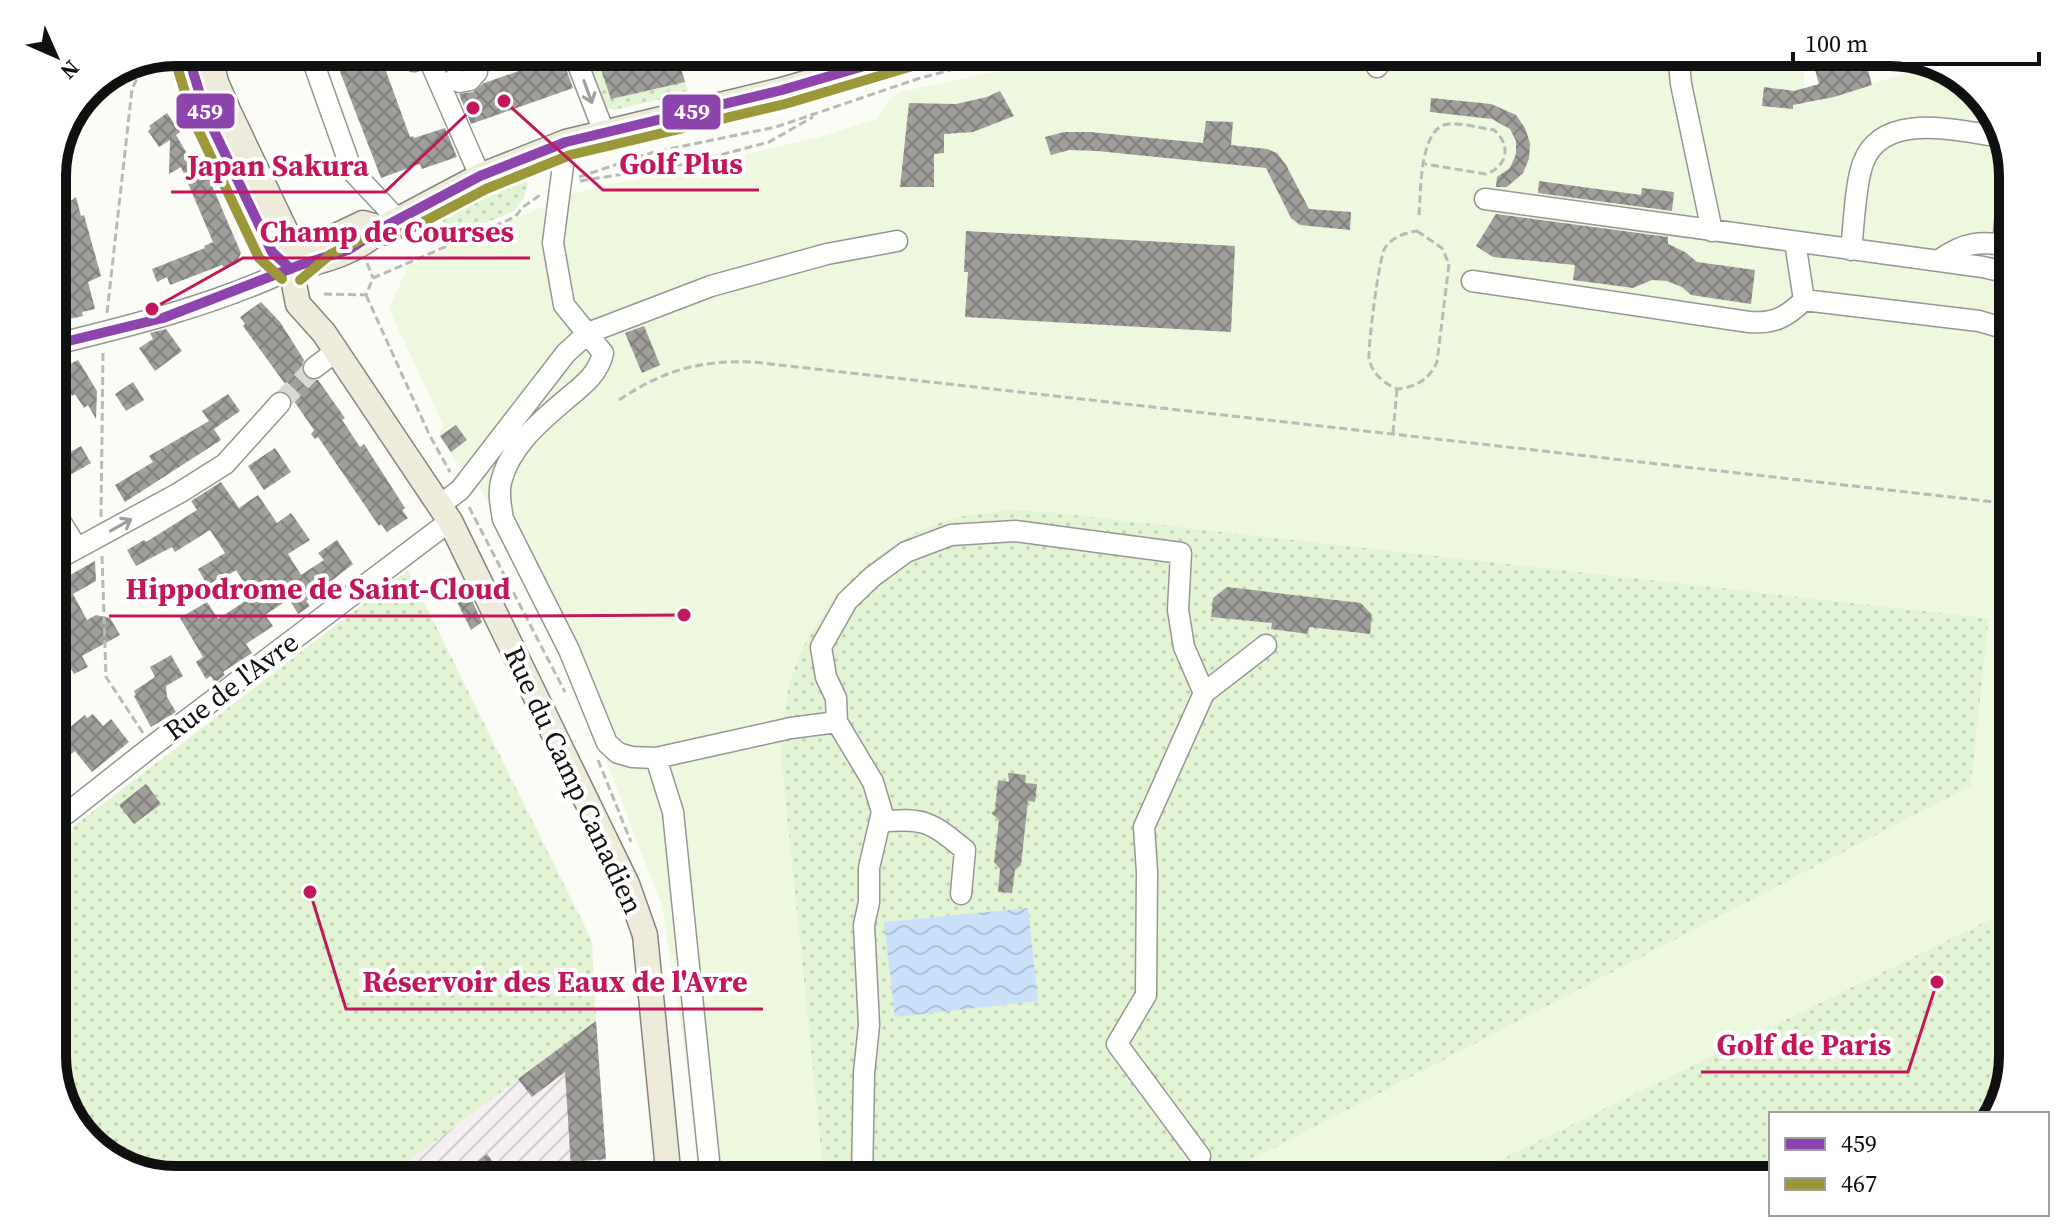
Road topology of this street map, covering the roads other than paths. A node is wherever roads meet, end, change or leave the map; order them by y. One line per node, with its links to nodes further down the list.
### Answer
1 (191, 66): 22 (main road)
2 (212, 66): 22 (main road, Rue du Camp Canadien)
3 (315, 66): 15 (street)
4 (439, 66): 9 (street)
5 (452, 66): 9 (street)
6 (578, 66): 10 (street, one-way to 10)
7 (864, 66): 10 (main road)
8 (1679, 66): 16 (street)
9 (448, 83): 13 (street)
10 (604, 132): 12 (main road)
11 (1991, 136): 20 (street)
12 (566, 142): 13 (main road); 27 (street)
13 (480, 176): 15 (main road)
14 (1485, 199): 16 (street)
15 (390, 224): 22 (main road)
16 (1712, 231): 18 (street)
17 (897, 241): 27 (street)
18 (1795, 242): 20 (street); 25 (street)
19 (1999, 244): 21 (street)
20 (1851, 250): 21 (street)
21 (1938, 261): 23 (street)
22 (291, 269): 28 (street); 29 (main road, Rue du Camp Canadien)
23 (1999, 272)
24 (1472, 281): 25 (street)
25 (1804, 300): 26 (street)
26 (1999, 327)
27 (588, 333): 32 (street, Rue de l'Avre); 39 (street)
28 (66, 342)
29 (329, 342): 30 (street); 32 (main road, Rue du Camp Canadien)
30 (314, 368)
31 (280, 403): 34 (street, one-way to 31)
32 (455, 506): 40 (street, Rue de l'Avre); 44 (main road, Rue du Camp Canadien)
33 (66, 530): 34 (street)
34 (77, 548): 35 (street)
35 (66, 554)
36 (1266, 645): 37 (street)
37 (1204, 693): 38 (street); 43 (street)
38 (837, 722): 39 (street); 41 (street)
39 (656, 758): 45 (street)
40 (66, 814)
41 (880, 822): 42 (street); 46 (street)
42 (961, 894)
43 (1200, 1156)
44 (668, 1166)
45 (710, 1166)
46 (862, 1166)

